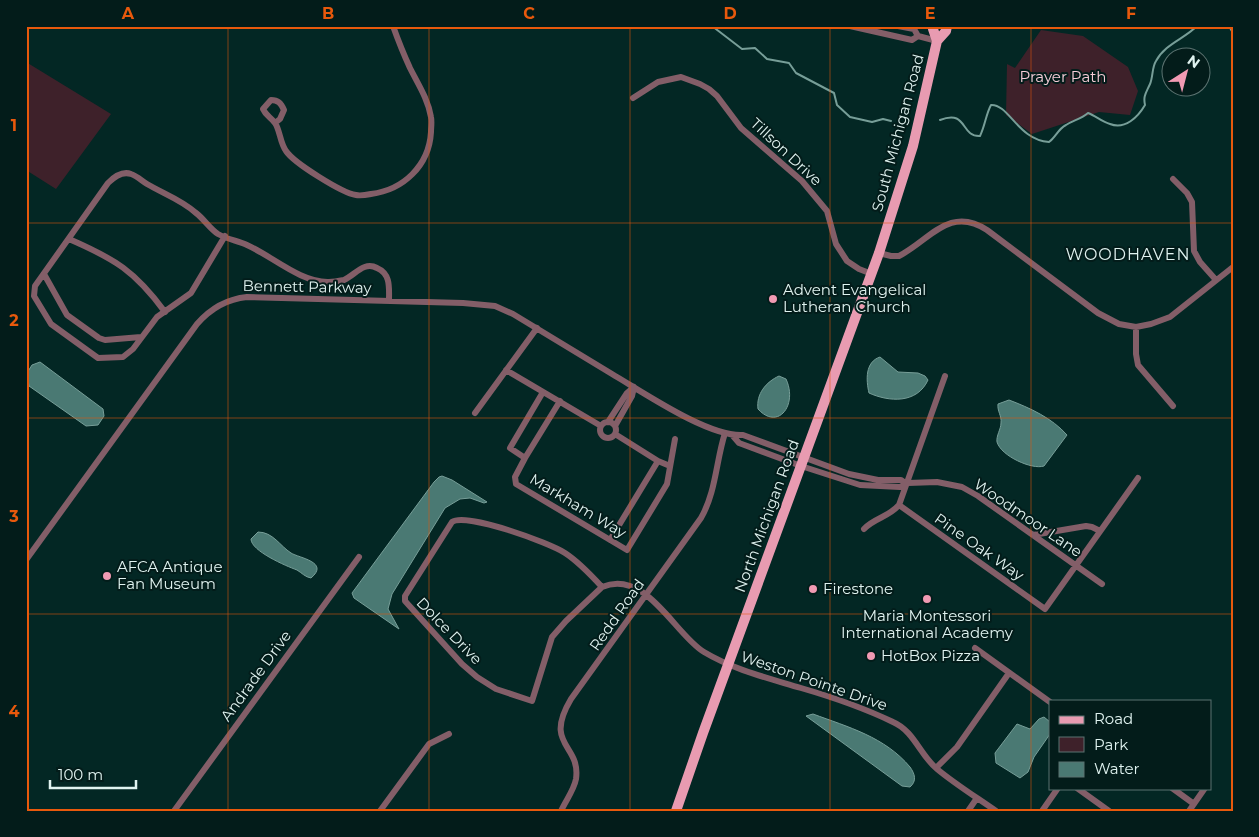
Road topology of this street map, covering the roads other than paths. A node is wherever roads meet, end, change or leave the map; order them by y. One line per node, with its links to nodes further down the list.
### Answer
1 (393, 26): 9 (street)
2 (898, 26): 6 (street)
3 (933, 26): 7 (main road, South Michigan Road)
4 (947, 26): 7 (main road, South Michigan Road)
5 (854, 27): 6 (street)
6 (918, 36): 7 (street)
7 (937, 41): 11 (main road, South Michigan Road)
8 (633, 98): 17 (street, Tillson Drive)
9 (275, 123)
10 (1173, 179): 18 (street)
11 (886, 232): 14 (main road, North Michigan Road)
12 (225, 236): 13 (street); 19 (street); 20 (street)
13 (70, 238): 16 (street); 20 (street)
14 (880, 252): 17 (main road, North Michigan Road); 21 (street)
15 (1233, 267): 18 (street)
16 (44, 274): 23 (street); 23 (street)
17 (872, 274): 38 (main road, North Michigan Road)
18 (1216, 280): 21 (street)
19 (389, 301): 22 (street, Bennett Parkway); 48 (street, Bennett Parkway)
20 (165, 312): 23 (street)
21 (1136, 327): 29 (street)
22 (537, 328): 24 (street); 26 (street, Bennett Parkway)
23 (141, 338)
24 (506, 370): 27 (street); 30 (street)
25 (945, 376): 41 (street)
26 (634, 387): 31 (street); 32 (street); 33 (street, Bennett Parkway)
27 (543, 392): 28 (street); 36 (street)
28 (560, 401): 31 (street); 36 (street)
29 (1173, 406)
30 (475, 413)
31 (605, 424): 32 (street); 34 (street)
32 (615, 426): 34 (street)
33 (725, 433): 38 (street, Bennett Parkway); 52 (street, Redd Road)
34 (615, 434): 37 (street)
35 (675, 439): 39 (street)
36 (525, 458): 46 (street, Markham Way)
37 (658, 460): 39 (street); 46 (street)
38 (803, 462): 41 (street, Woodmoor Lane); 54 (main road, North Michigan Road)
39 (670, 466): 46 (street, Markham Way)
40 (1138, 478): 44 (street)
41 (907, 483): 42 (street); 45 (street, Woodmoor Lane)
42 (899, 505): 43 (street); 49 (street, Pine Oak Way)
43 (864, 529)
44 (1100, 531): 45 (street); 49 (street)
45 (1033, 535): 49 (street, Woodmoor Lane)
46 (610, 540)
47 (359, 557): 65 (street, Andrade Drive)
48 (26, 560)
49 (1076, 566): 50 (street, Woodmoor Lane)
50 (1102, 584)
51 (602, 587): 51 (street, Dolce Drive); 52 (street, Weston Pointe Drive)
52 (646, 596): 54 (street, Weston Pointe Drive); 67 (street, Redd Road)
53 (975, 648): 55 (street)
54 (728, 664): 58 (street, Weston Pointe Drive); 68 (main road, North Michigan Road)
55 (1009, 673): 56 (street); 58 (street)
56 (1049, 701)
57 (449, 734): 66 (street)
58 (936, 768): 63 (street, Weston Pointe Drive)
59 (1057, 790): 71 (street)
60 (1081, 790): 72 (street)
61 (1175, 790): 64 (street)
62 (1204, 790): 64 (street)
63 (977, 798): 69 (street); 70 (street, Weston Pointe Drive)
64 (1194, 804): 73 (street)
65 (174, 811)
66 (380, 811)
67 (561, 811)
68 (676, 811)
69 (968, 811)
70 (996, 811)
71 (1042, 811)
72 (1109, 811)
73 (1189, 811)

